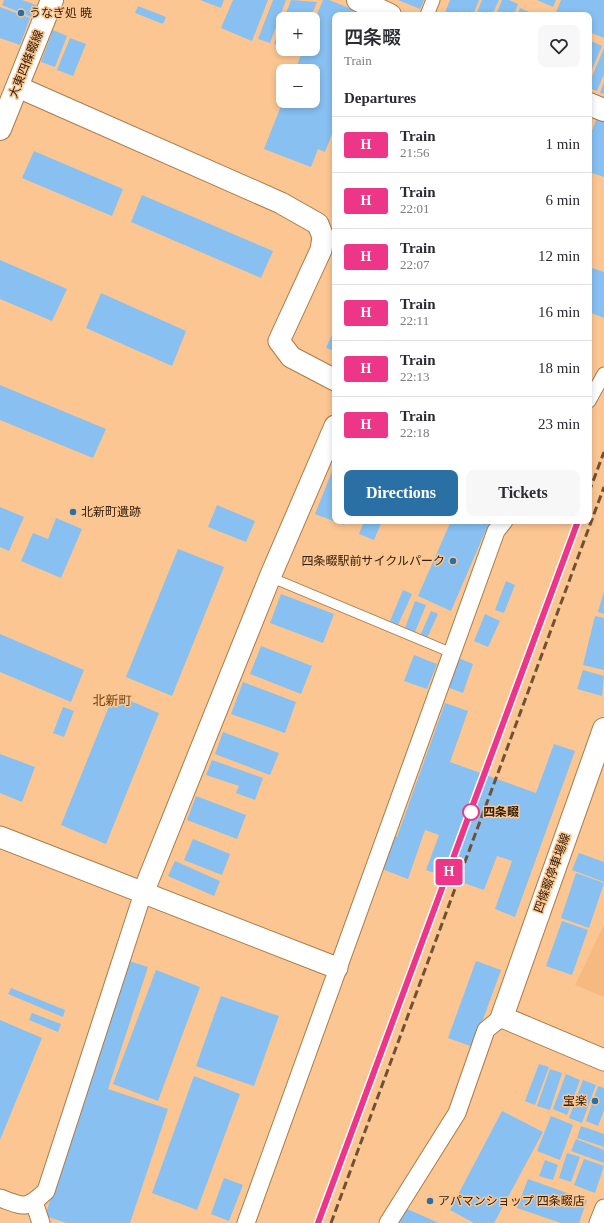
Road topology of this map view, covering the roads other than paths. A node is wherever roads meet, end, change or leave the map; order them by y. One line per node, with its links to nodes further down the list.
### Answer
1 (52, 0): 6 (main road, 大東四條畷線)
2 (358, 0): 4 (main road)
3 (434, 0): 5 (street)
4 (384, 12)
5 (428, 12)
6 (9, 98): 9 (main road, 大東四條畷線); 11 (street)
7 (592, 105): 8 (main road)
8 (604, 110)
9 (0, 129)
10 (604, 374): 12 (street)
11 (332, 378)
12 (592, 396)
13 (332, 433): 15 (street)
14 (502, 524): 16 (street)
15 (270, 577): 16 (lane); 19 (street)
16 (452, 653): 20 (street)
17 (604, 730): 21 (main road, 四條畷停車場線)
18 (0, 837): 19 (street)
19 (143, 893): 20 (street); 24 (street)
20 (337, 968): 27 (street)
21 (502, 1017): 22 (street); 28 (street)
22 (604, 1060)
23 (0, 1198): 24 (street)
24 (34, 1202): 26 (street)
25 (604, 1208): 29 (street)
26 (41, 1223)
27 (246, 1223)
28 (388, 1223)
29 (598, 1223)

